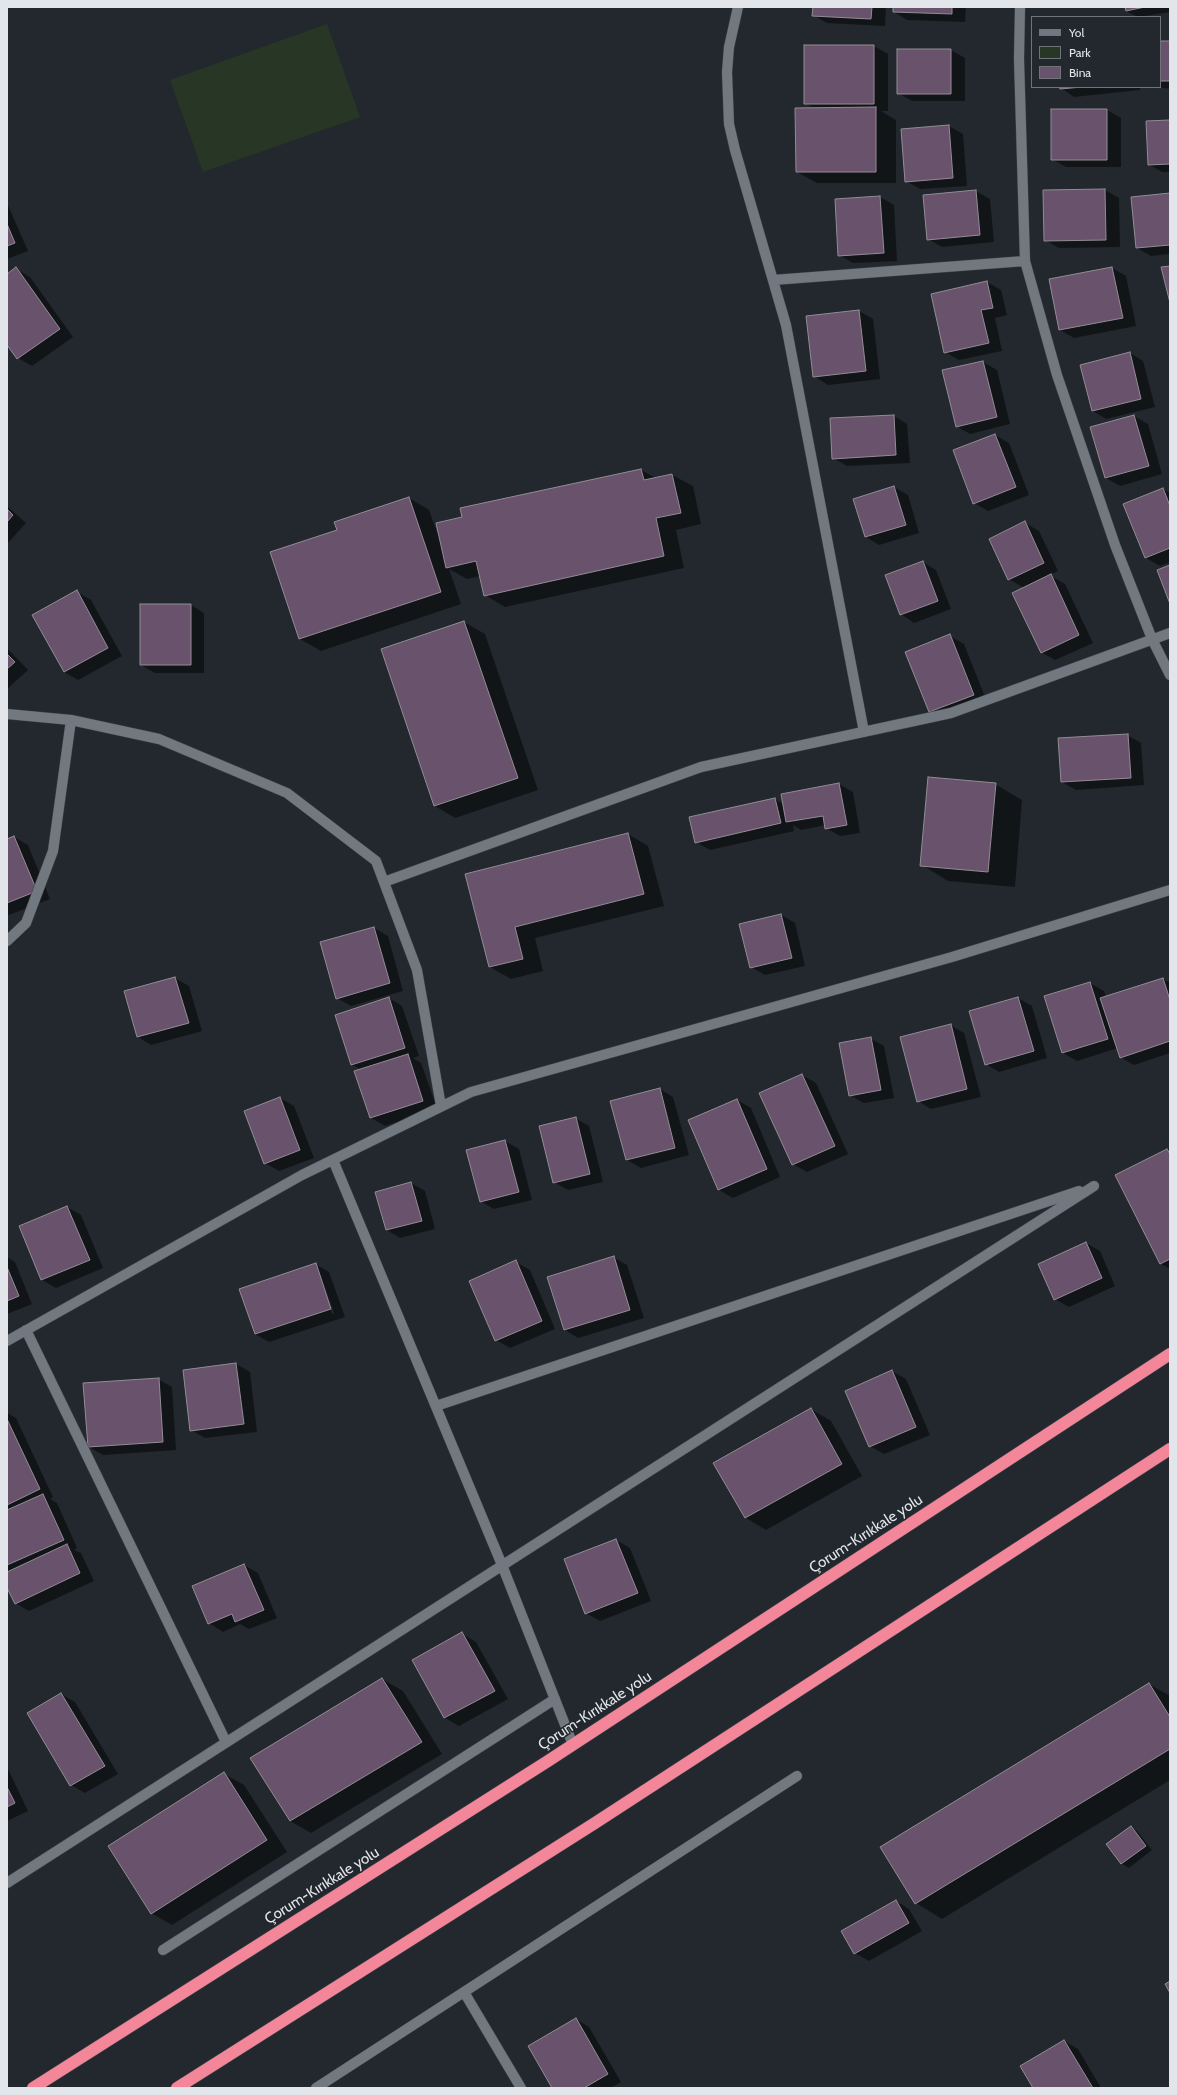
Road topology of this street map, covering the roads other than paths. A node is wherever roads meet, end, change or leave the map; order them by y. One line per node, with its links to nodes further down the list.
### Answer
1 (738, 7): 4 (street)
2 (1020, 7): 3 (street)
3 (1025, 261): 4 (street); 6 (street)
4 (773, 280): 10 (street)
5 (1170, 633): 6 (street)
6 (1152, 639): 7 (street); 10 (street)
7 (1170, 675)
8 (7, 714): 9 (street)
9 (71, 720): 11 (street); 13 (street)
10 (864, 732): 11 (street)
11 (384, 882): 14 (street)
12 (1170, 890): 14 (street)
13 (7, 941)
14 (441, 1106): 15 (street)
15 (333, 1160): 16 (street); 19 (street)
16 (26, 1330): 17 (street); 23 (street)
17 (7, 1341)
18 (1170, 1354): 24 (highway, Çorum-Kırıkkale yolu)
19 (436, 1406): 21 (street); 21 (street)
20 (1170, 1449): 30 (highway)
21 (502, 1565): 22 (street); 23 (street)
22 (555, 1699): 24 (street); 27 (street)
23 (226, 1742): 26 (street)
24 (573, 1745): 29 (highway, Çorum-Kırıkkale yolu)
25 (797, 1776): 28 (street)
26 (7, 1883)
27 (163, 1950)
28 (464, 1992): 31 (street); 32 (street)
29 (33, 2088)
30 (177, 2088)
31 (316, 2088)
32 (521, 2088)

